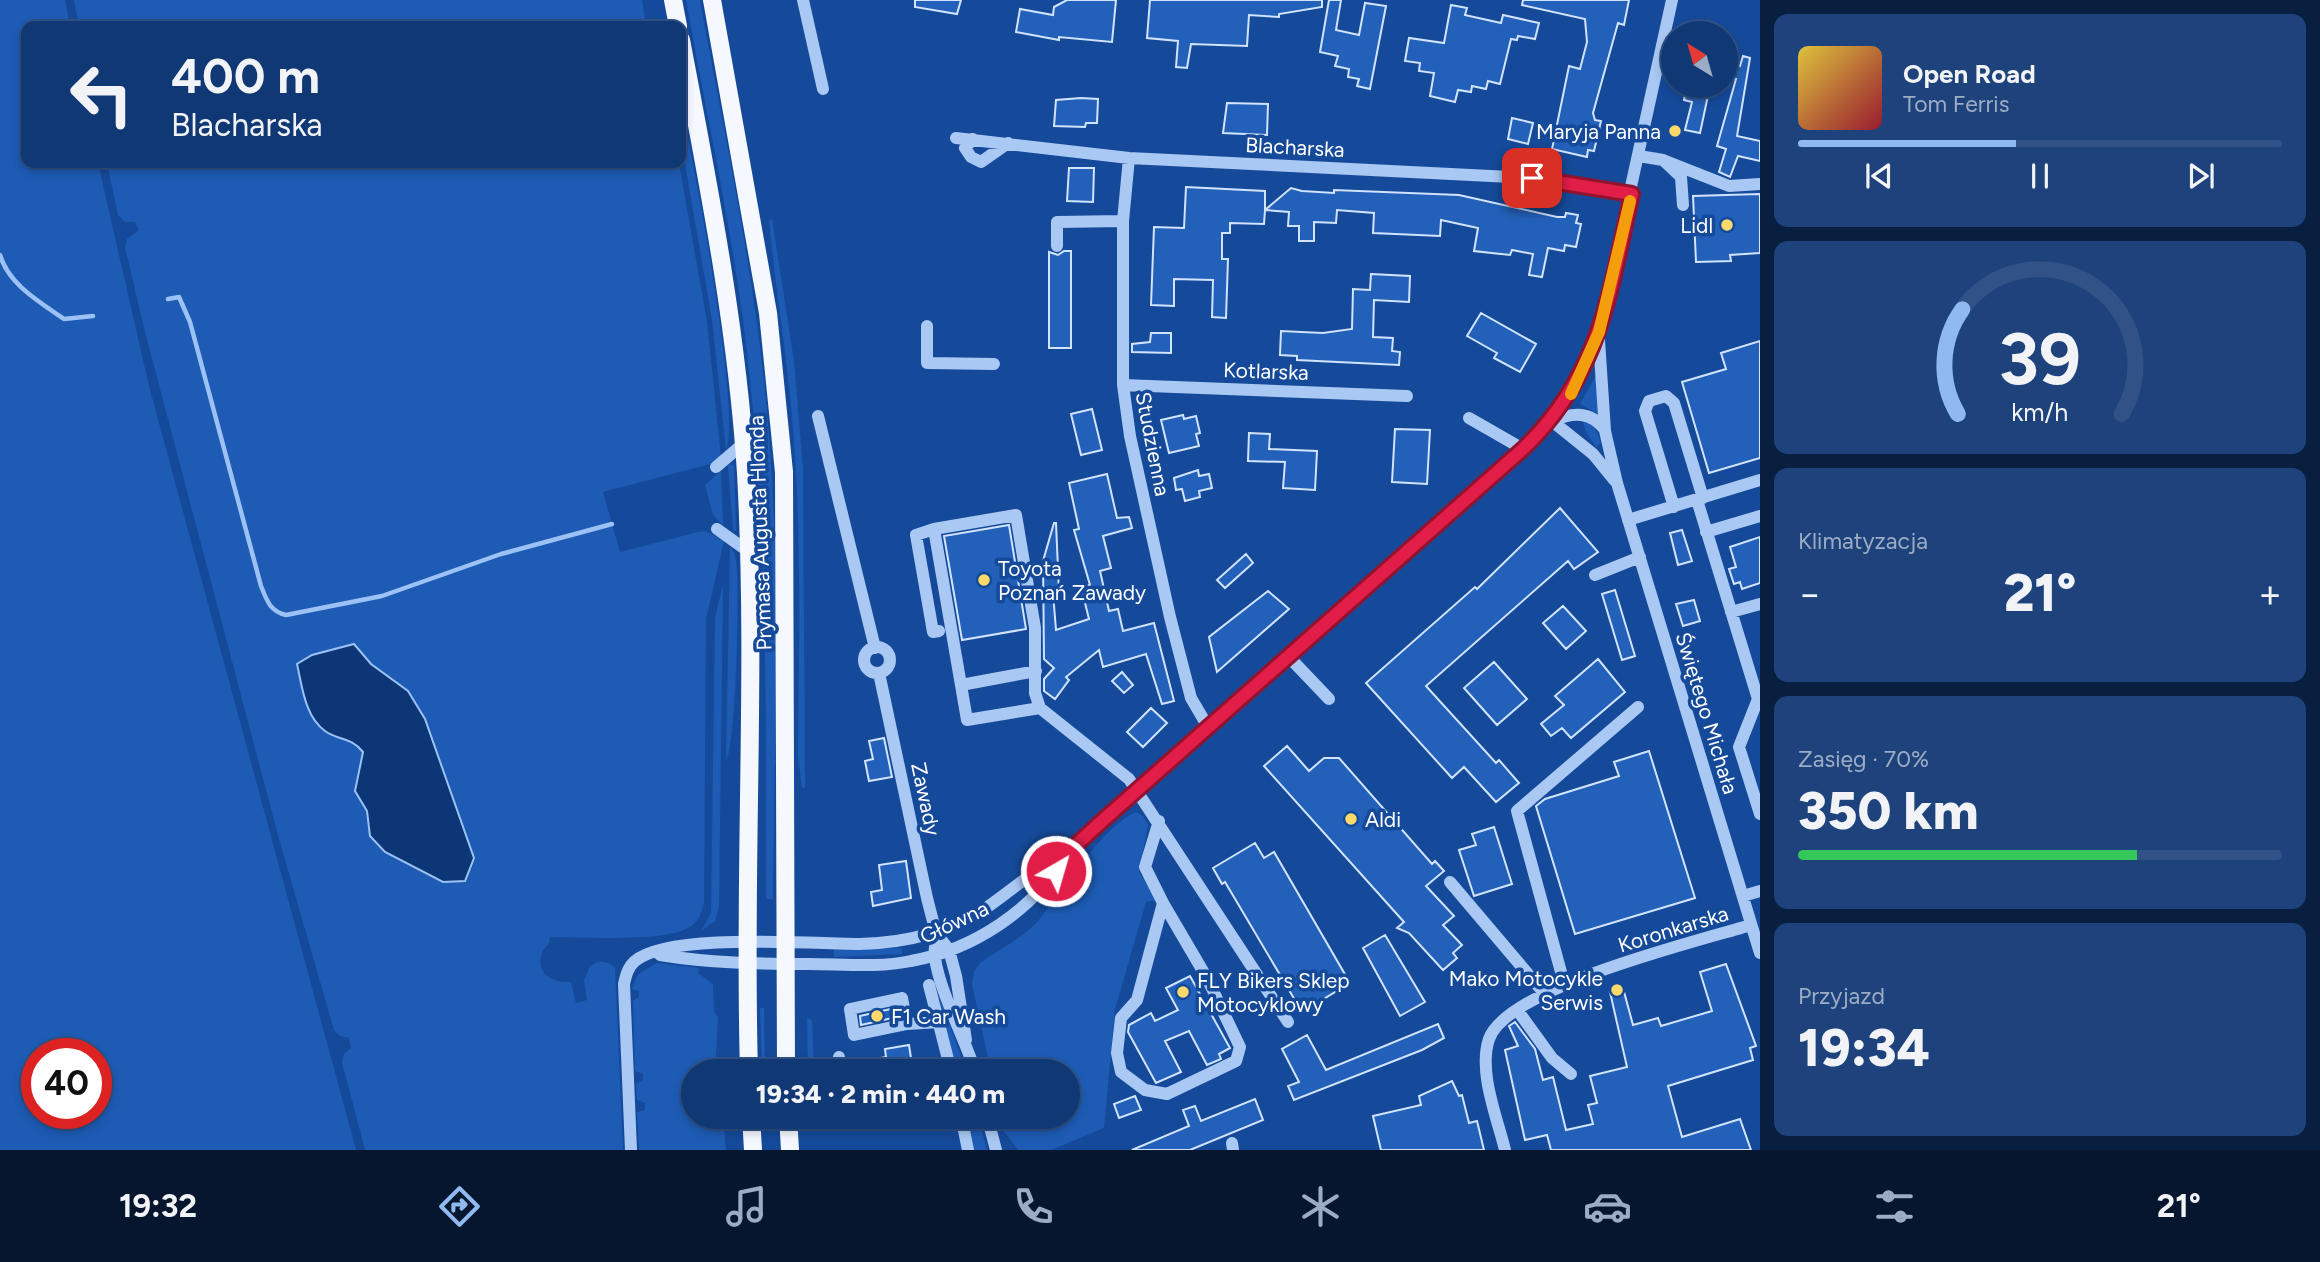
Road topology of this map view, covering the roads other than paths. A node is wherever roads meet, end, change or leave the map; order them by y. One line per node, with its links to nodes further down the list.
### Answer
1 (673, 0): 5 (main road)
2 (712, 0): 65 (main road, Prymasa Augusta Hlonda)
3 (803, 0): 7 (street)
4 (1672, 0): 11 (street, Główna)
5 (677, 21)
6 (686, 67): 28 (main road, Prymasa Augusta Hlonda)
7 (823, 89)
8 (956, 138): 9 (street, Blacharska)
9 (973, 139): 10 (street, Blacharska); 10 (street)
10 (1008, 143): 12 (street, Blacharska)
11 (1639, 156): 13 (street); 15 (street, Główna)
12 (1129, 158): 15 (street, Blacharska); 17 (street, Studzienna)
13 (1663, 160): 14 (street); 16 (street)
14 (1760, 184)
15 (1632, 194): 20 (street, Główna)
16 (1683, 205)
17 (1123, 221): 18 (street); 22 (street, Studzienna)
18 (1057, 246)
19 (927, 326): 21 (street)
20 (1599, 332): 26 (street, Główna); 27 (street, Świętego Michała)
21 (994, 364)
22 (1123, 385): 23 (street, Kotlarska); 52 (street, Studzienna)
23 (1408, 396)
24 (818, 416): 63 (street, Zawady)
25 (1469, 418): 29 (street)
26 (1552, 421): 27 (street); 29 (street, Główna); 32 (street, Świętego Michała)
27 (1605, 431): 32 (street, Świętego Michała)
28 (744, 443): 30 (street); 40 (main road, Prymasa Augusta Hlonda)
29 (1523, 449): 46 (street, Główna)
30 (716, 467)
31 (1760, 480): 33 (street)
32 (1617, 483): 36 (street, Świętego Michała)
33 (1700, 499): 34 (street); 34 (street); 39 (street)
34 (1674, 507): 36 (street)
35 (1760, 516): 39 (street)
36 (1628, 520): 41 (street, Świętego Michała)
37 (717, 529): 40 (street)
38 (934, 529): 45 (street); 47 (street); 48 (street)
39 (1706, 532): 44 (street)
40 (749, 552): 64 (main road, Prymasa Augusta Hlonda)
41 (1640, 558): 42 (street); 60 (street, Świętego Michała)
42 (1595, 575)
43 (1760, 604): 44 (street)
44 (1731, 612): 53 (street)
45 (939, 631)
46 (1288, 656): 49 (street); 52 (street, Główna)
47 (1036, 671): 48 (street); 51 (street)
48 (961, 685): 51 (street)
49 (1329, 699)
50 (1638, 707): 72 (street)
51 (1040, 708): 54 (street)
52 (1208, 727): 54 (street, Główna)
53 (1755, 778): 55 (street)
54 (1138, 790): 56 (street); 57 (street, Główna)
55 (1760, 814)
56 (1159, 821): 61 (street); 77 (street)
57 (1065, 855): 63 (street, Główna); 66 (street, Główna)
58 (1450, 882): 74 (street)
59 (1760, 891): 60 (street)
60 (1743, 896): 62 (street, Świętego Michała)
61 (1163, 902): 61 (street)
62 (1751, 925): 68 (street, Świętego Michała); 72 (street, Koronkarska)
63 (936, 933): 65 (street, Główna); 66 (street, Zawady); 69 (street, Zawady)
64 (747, 942): 65 (street, Główna); 67 (street, Główna); 70 (main road, Prymasa Augusta Hlonda)
65 (785, 943): 71 (main road, Prymasa Augusta Hlonda)
66 (949, 950): 69 (street, Główna); 79 (street, Zawady)
67 (649, 953): 70 (street, Główna); 89 (street)
68 (1760, 953)
69 (933, 956): 71 (street, Główna); 73 (street, Zawady)
70 (747, 963): 71 (street, Główna); 80 (main road, Prymasa Augusta Hlonda)
71 (786, 964): 81 (main road, Prymasa Augusta Hlonda)
72 (1564, 983): 74 (street, Koronkarska)
73 (936, 990): 76 (street); 79 (street, Zawady)
74 (1545, 994): 75 (street, Koronkarska)
75 (1518, 1011): 84 (street); 94 (street, Koronkarska)
76 (940, 1022): 78 (street); 82 (street)
77 (1288, 1022)
78 (907, 1024): 78 (street)
79 (966, 1040): 83 (street, Zawady)
80 (750, 1059)
81 (786, 1059)
82 (948, 1059)
83 (972, 1059)
84 (1571, 1074)
85 (752, 1129): 90 (main road)
86 (789, 1129): 91 (main road)
87 (964, 1129): 92 (street)
88 (990, 1129): 93 (street)
89 (631, 1150)
90 (753, 1150)
91 (790, 1150)
92 (968, 1150)
93 (996, 1150)
94 (1505, 1150)

